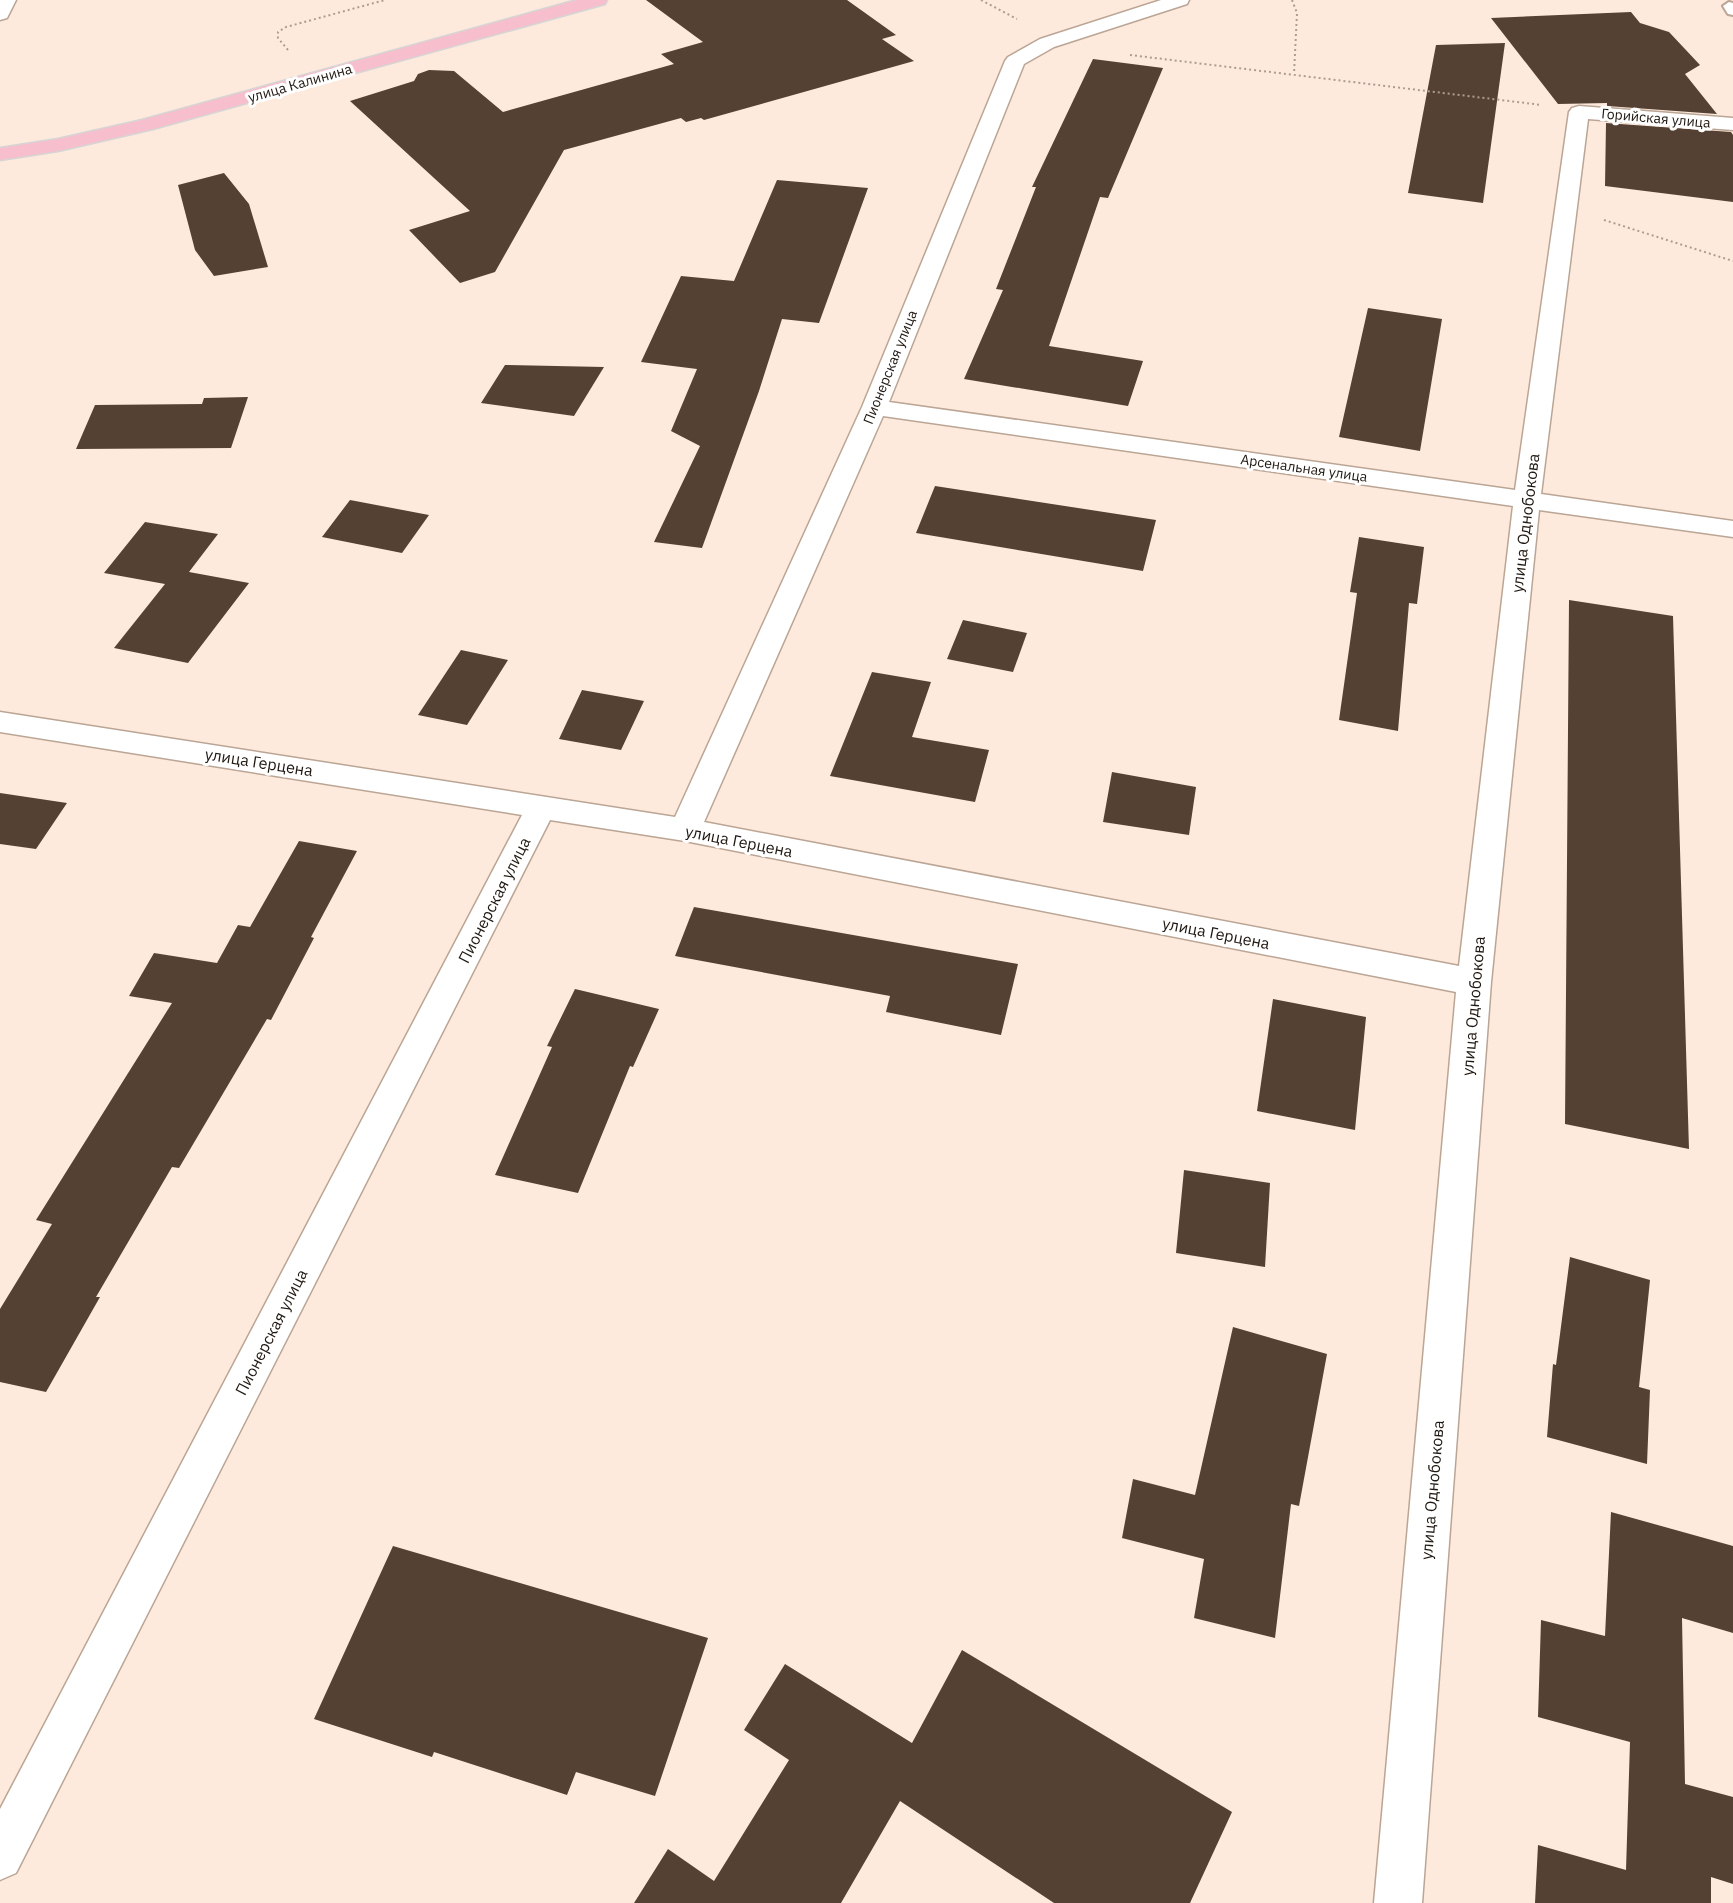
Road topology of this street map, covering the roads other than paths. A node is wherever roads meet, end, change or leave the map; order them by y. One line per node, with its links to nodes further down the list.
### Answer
1 (7, 0): 4 (street)
2 (598, 0): 7 (main road, улица Калинина)
3 (1180, 0): 8 (street, Пионерская улица)
4 (0, 14)
5 (1579, 112): 6 (street, Горийская улица); 9 (street, улица Однобокова)
6 (1733, 124)
7 (0, 154)
8 (874, 407): 9 (street, Арсенальная улица); 13 (street, Пионерская улица)
9 (1527, 500): 10 (street, Арсенальная улица); 14 (street, улица Однобокова)
10 (1733, 529)
11 (0, 722): 12 (street, улица Герцена)
12 (542, 807): 13 (street, улица Герцена); 15 (street, Пионерская улица)
13 (685, 830): 14 (street, улица Герцена)
14 (1474, 982): 16 (street, улица Однобокова)
15 (0, 1857)
16 (1398, 1903)

